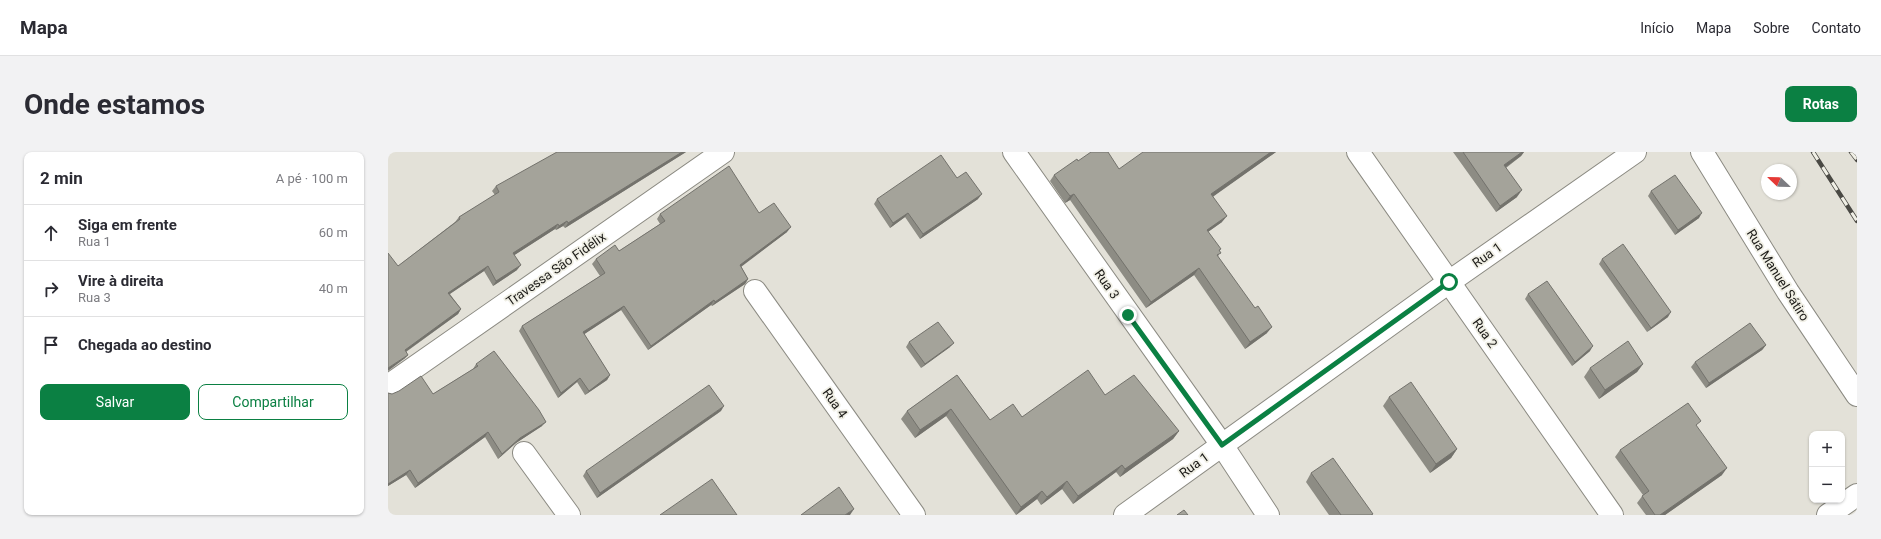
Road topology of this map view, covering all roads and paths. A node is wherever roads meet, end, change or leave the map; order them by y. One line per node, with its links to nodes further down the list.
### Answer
1 (723, 152): 8 (street, Travessa São Fidélix)
2 (1014, 152): 10 (street, Rua 3)
3 (1358, 152): 6 (street, Rua 2)
4 (1635, 152): 6 (street, Rua 1)
5 (1702, 152): 9 (street, Rua Manuel Sátiro)
6 (1449, 282): 10 (street, Rua 1); 17 (street, Rua 2)
7 (755, 291): 14 (street, Rua 4)
8 (388, 386)
9 (1857, 395)
10 (1222, 445): 15 (street, Rua 1); 16 (street, Rua 3)
11 (524, 453): 13 (street)
12 (1857, 495): 18 (street)
13 (569, 515)
14 (914, 515)
15 (1125, 515)
16 (1268, 515)
17 (1612, 515)
18 (1828, 515)

